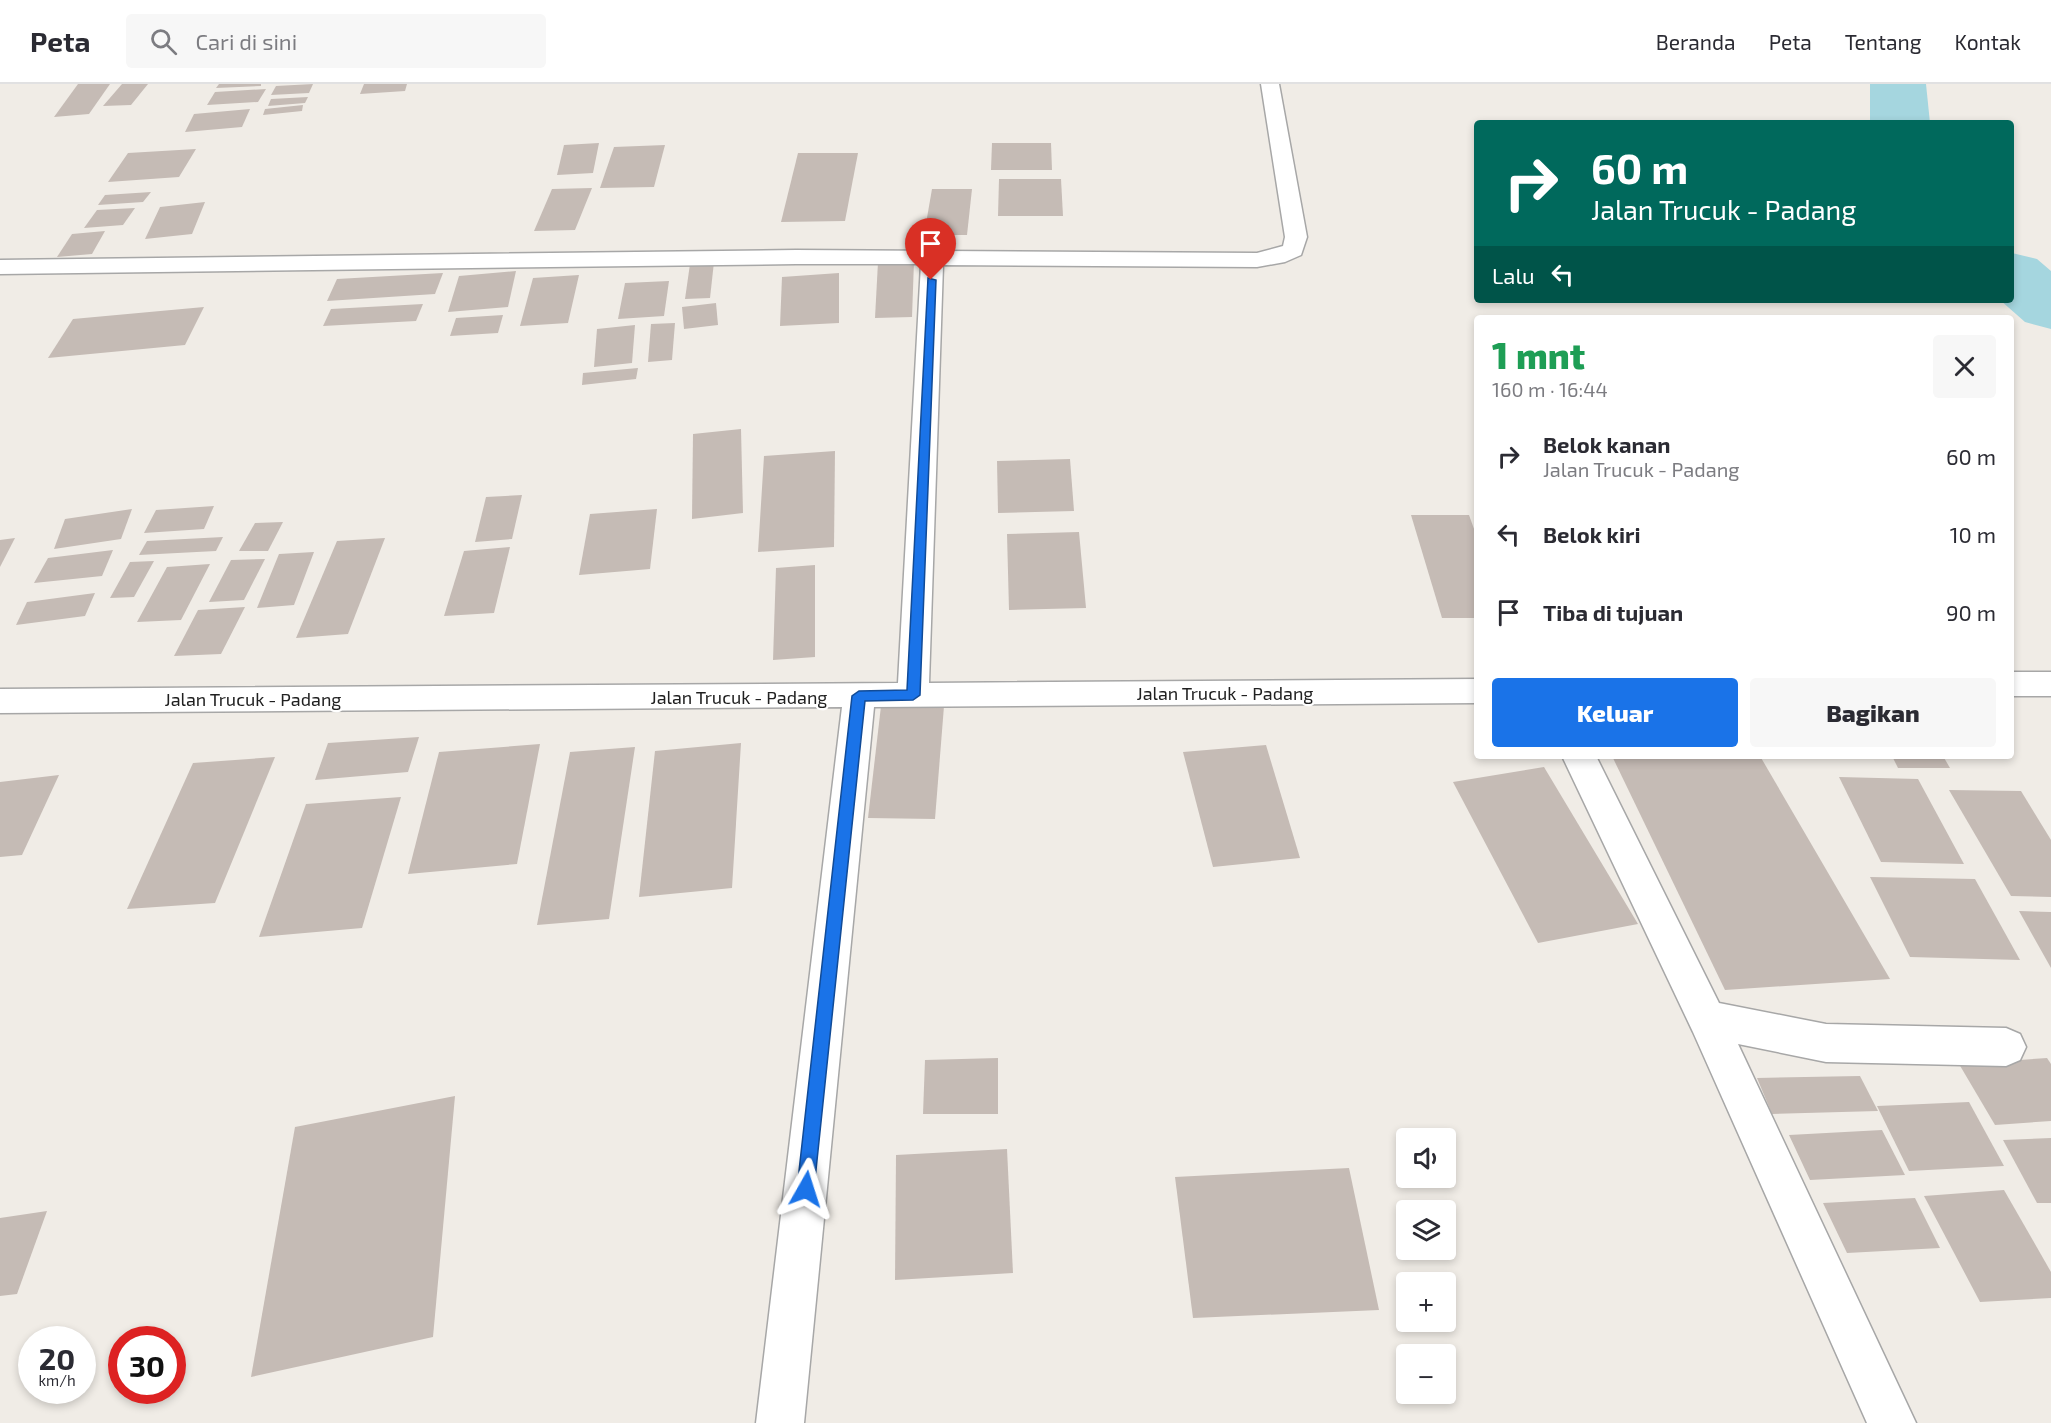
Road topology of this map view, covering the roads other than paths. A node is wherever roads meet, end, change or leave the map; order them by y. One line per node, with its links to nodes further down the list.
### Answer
1 (1270, 84): 2 (street)
2 (932, 257): 3 (street); 7 (street)
3 (0, 267)
4 (2014, 684): 5 (street)
5 (2051, 684)
6 (1474, 692): 7 (street, Jalan Trucuk - Padang)
7 (913, 695): 8 (street, Jalan Trucuk - Padang)
8 (859, 696): 9 (street, Jalan Trucuk - Padang); 13 (street)
9 (0, 701)
10 (1580, 759): 11 (street)
11 (1707, 1019): 12 (street); 14 (street)
12 (2006, 1047)
13 (780, 1423)
14 (1892, 1423)

